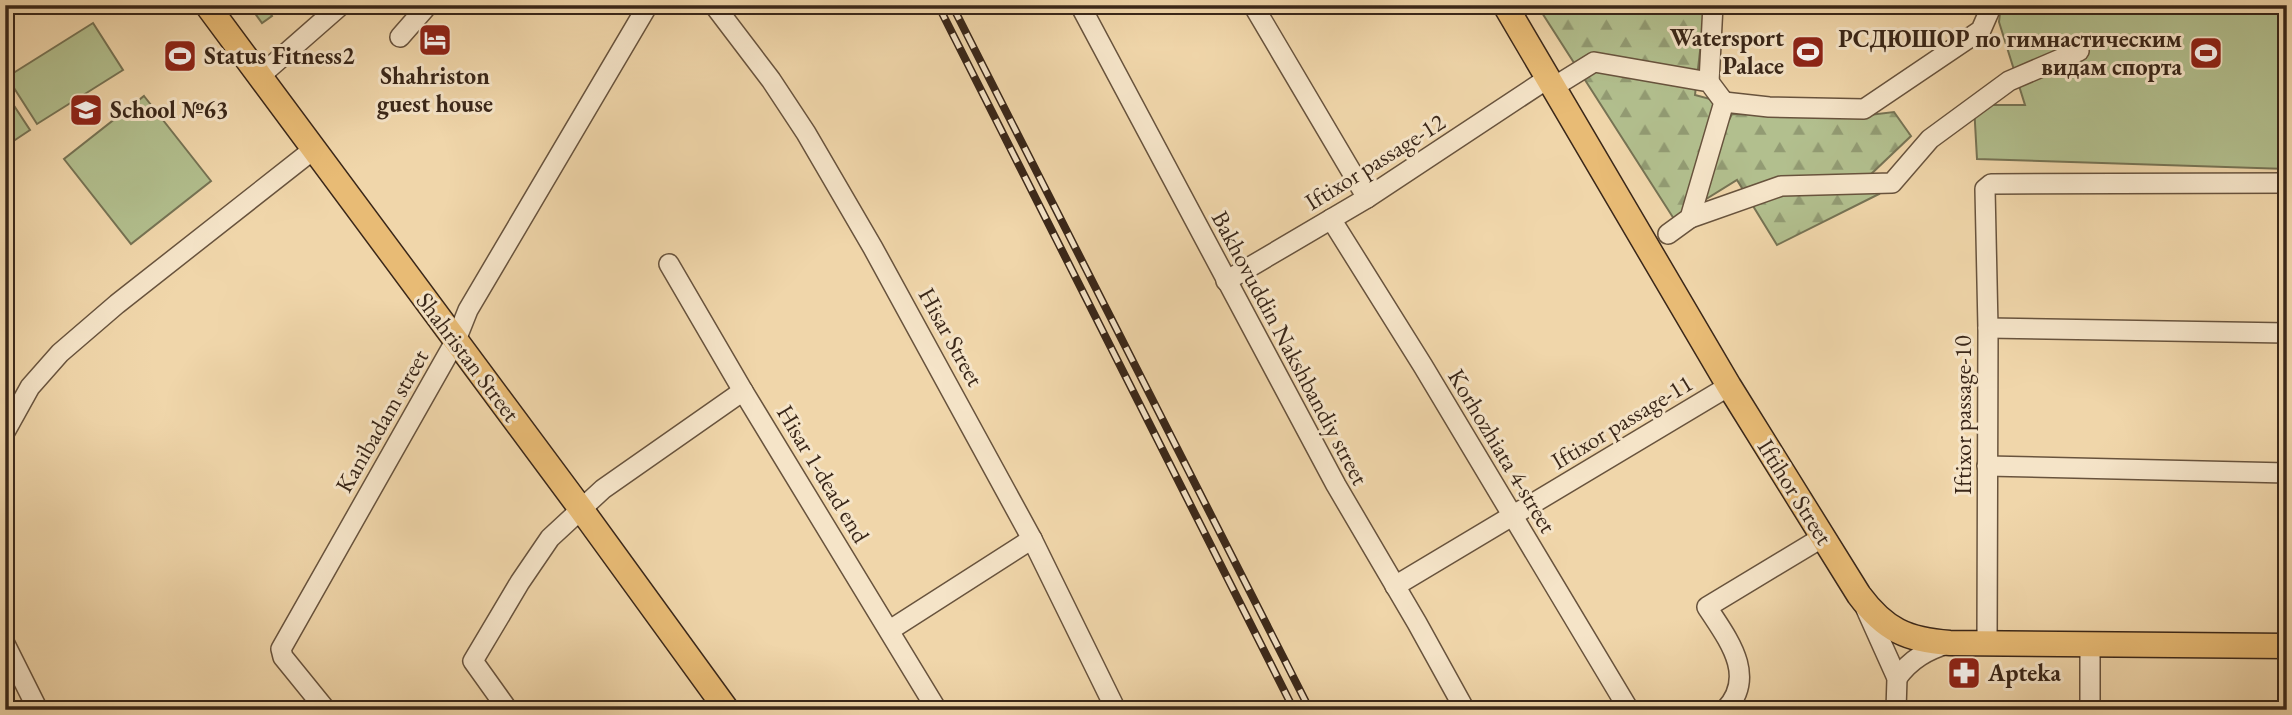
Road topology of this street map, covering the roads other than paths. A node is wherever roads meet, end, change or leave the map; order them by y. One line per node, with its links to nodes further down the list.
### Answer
1 (208, 5): 13 (main road, Shahristan Street)
2 (341, 5): 13 (street)
3 (428, 5): 11 (street)
4 (648, 5): 27 (street, Kanibadam street)
5 (714, 5): 36 (street, Hisar Street)
6 (1080, 5): 24 (street, Bakhovuddin Nakshbandiy street)
7 (1253, 5): 19 (street)
8 (1505, 5): 15 (main road, Iftihor Street)
9 (1713, 5): 14 (street)
10 (1992, 5): 16 (street)
11 (400, 37)
12 (2079, 51): 20 (street)
13 (269, 69): 17 (main road, Shahristan Street)
14 (1709, 82): 15 (street, Iftixor passage-12); 16 (street)
15 (1550, 84): 19 (street, Iftixor passage-12); 28 (main road, Iftihor Street)
16 (1724, 102): 20 (street)
17 (314, 149): 27 (main road, Shahristan Street); 30 (street)
18 (2287, 183): 25 (street, Iftixor passage-10)
19 (1367, 198): 21 (street, Iftixor passage-12)
20 (1690, 218): 22 (street)
21 (1331, 219): 24 (street, Iftixor passage-12); 34 (street, Korhozhiаta 4-street)
22 (1668, 234)
23 (669, 264): 29 (street, Hisar 1-dead end)
24 (1226, 281): 37 (street, Bakhovuddin Nakshbandiy street)
25 (1988, 328): 26 (street); 31 (street, Iftixor passage-10)
26 (2287, 333)
27 (456, 340): 33 (main road, Shahristan Street); 47 (street, Kanibadam street)
28 (1729, 386): 34 (street, Iftixor passage-11); 35 (main road, Iftihor Street)
29 (743, 391): 33 (street); 39 (street, Hisar 1-dead end)
30 (5, 432)
31 (1987, 466): 32 (street); 42 (street, Iftixor passage-10)
32 (2287, 473)
33 (581, 509): 48 (street); 49 (main road, Shahristan Street)
34 (1512, 516): 37 (street, Iftixor passage-11); 53 (street, Korhozhiаta 4-street)
35 (1823, 537): 38 (main road, Iftihor Street); 54 (street)
36 (1032, 539): 39 (street); 51 (street, Hisar Street)
37 (1395, 586): 52 (street, Bakhovuddin Nakshbandiy street)
38 (1859, 595): 40 (main road, Iftihor Street); 45 (street)
39 (890, 630): 50 (street, Hisar 1-dead end)
40 (1950, 643): 42 (main road, Iftihor Street); 45 (street)
41 (5, 644): 46 (street)
42 (1987, 645): 43 (main road, Iftihor Street)
43 (2090, 646): 44 (main road, Iftihor Street); 56 (street)
44 (2287, 646)
45 (1897, 678): 55 (street)
46 (38, 710)
47 (326, 710)
48 (508, 710)
49 (726, 710)
50 (937, 710)
51 (1116, 710)
52 (1465, 710)
53 (1629, 710)
54 (1725, 710)
55 (1896, 710)
56 (2090, 710)

